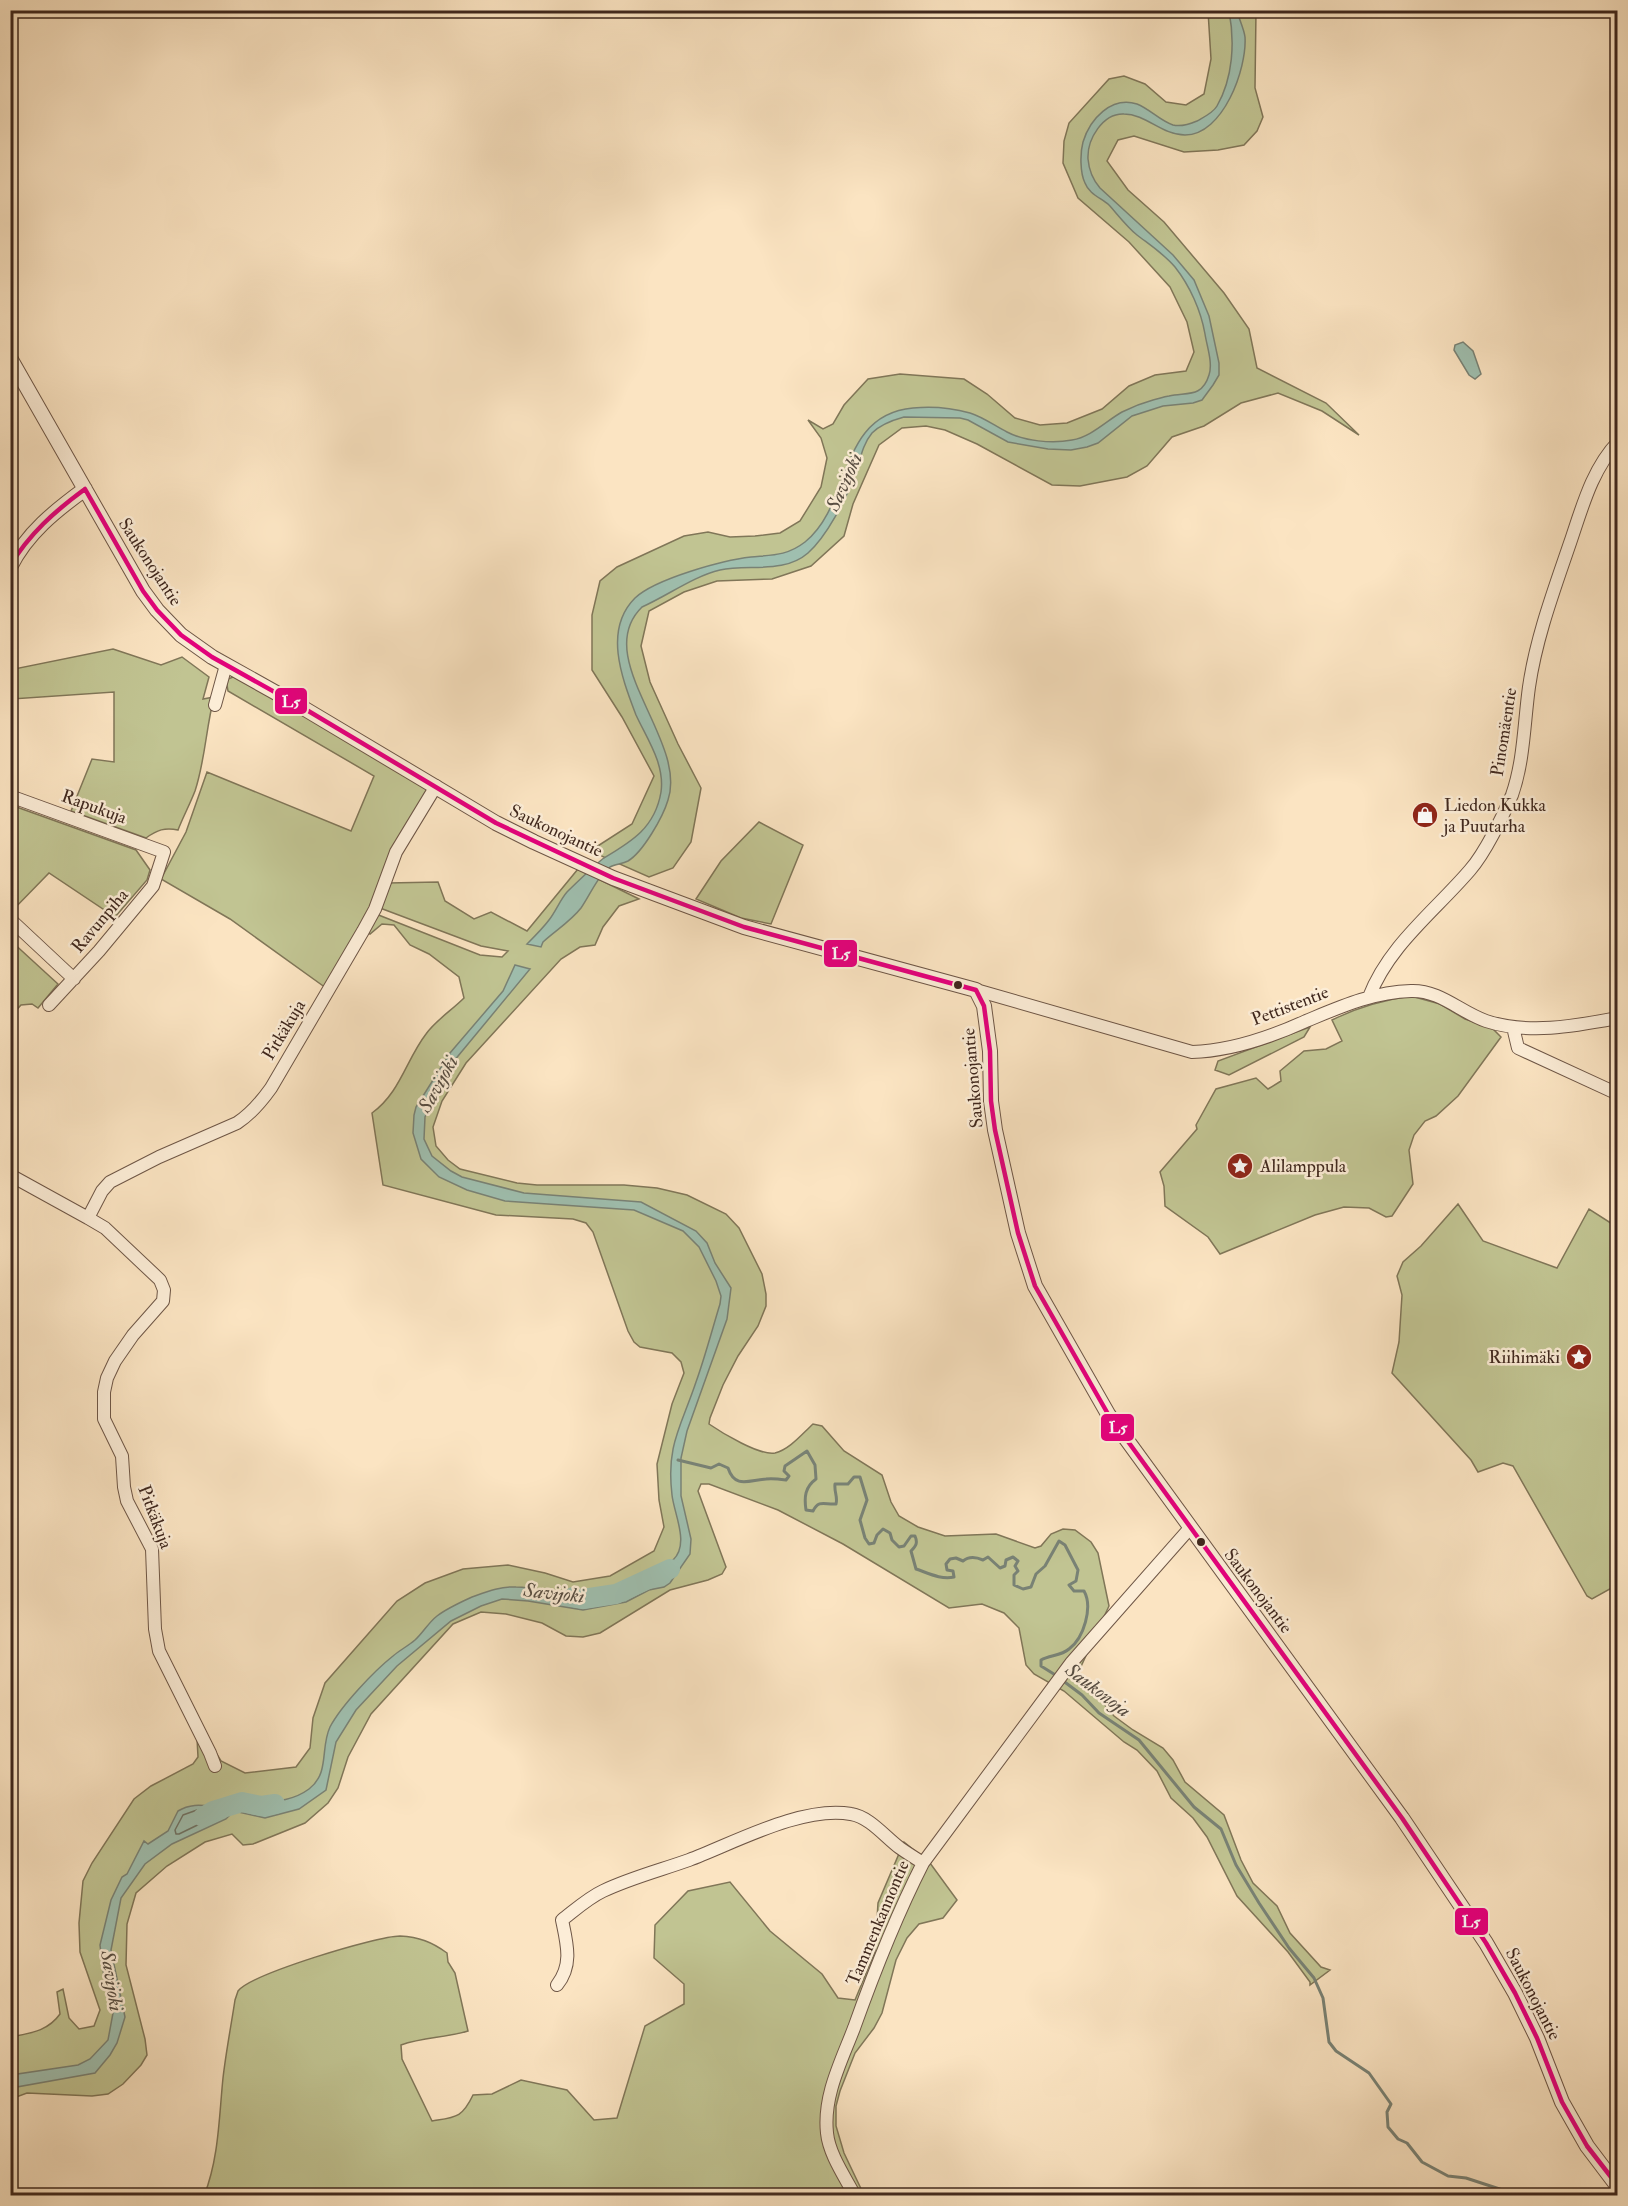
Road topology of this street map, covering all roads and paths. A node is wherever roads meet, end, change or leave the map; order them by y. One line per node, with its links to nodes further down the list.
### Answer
1 (10, 358): 3 (street, Saukonojantie)
2 (1617, 442): 13 (street, Pinomäentie)
3 (85, 489): 4 (street); 5 (street, Saukonojantie)
4 (10, 567)
5 (226, 664): 6 (street); 7 (street, Saukonojantie)
6 (215, 705)
7 (436, 786): 12 (street, Saukonojantie); 19 (street, Pitkäkuja)
8 (10, 796): 9 (street, Rapukuja)
9 (164, 852): 11 (street, Ravunpiha)
10 (13, 922): 11 (street)
11 (74, 979): 14 (street, Ravunpiha)
12 (976, 990): 13 (street, Pettistentie); 20 (street, Saukonojantie)
13 (1370, 997): 16 (street, Pettistentie)
14 (49, 1005)
15 (1617, 1018): 16 (street, Pettistentie)
16 (1513, 1027): 17 (street)
17 (1617, 1094)
18 (10, 1175): 19 (street, Pitkäkuja)
19 (88, 1218): 21 (street, Pitkäkuja)
20 (1190, 1528): 22 (street, Tammenkannontie); 24 (street, Saukonojantie)
21 (214, 1766)
22 (923, 1863): 23 (street); 25 (street, Tammenkannontie)
23 (557, 1985)
24 (1617, 2187)
25 (855, 2196)

